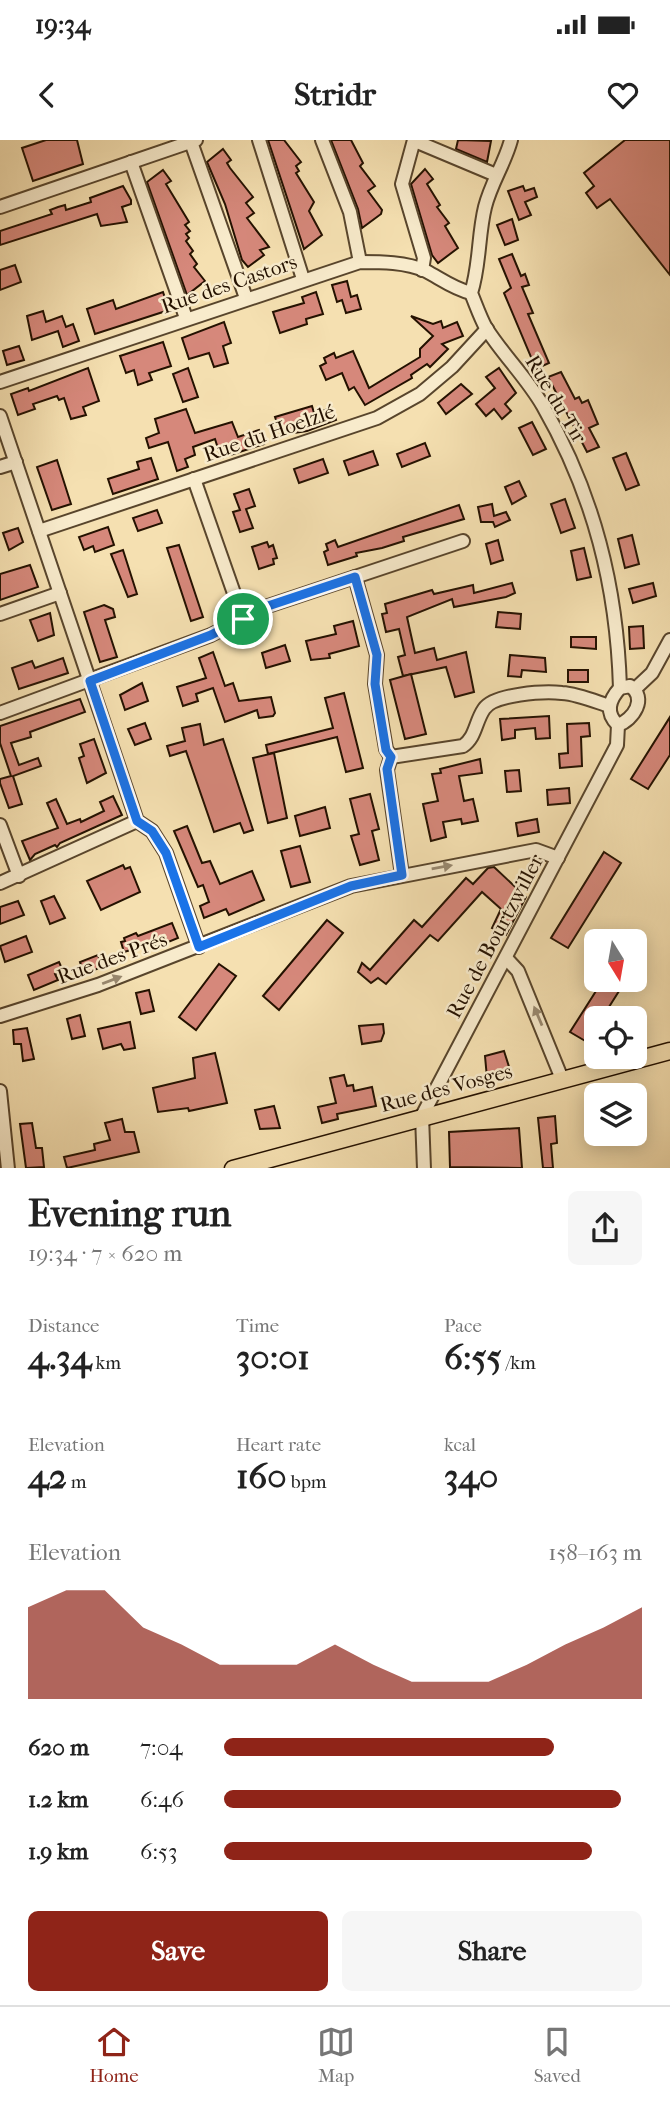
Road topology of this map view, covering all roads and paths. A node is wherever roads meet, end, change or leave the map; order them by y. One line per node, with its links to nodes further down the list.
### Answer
1 (259, 140): 11 (street)
2 (322, 140): 9 (street)
3 (511, 140): 7 (street)
4 (193, 141): 6 (street); 13 (street)
5 (414, 141): 7 (street); 10 (street)
6 (131, 162): 8 (street); 14 (street)
7 (496, 175): 12 (street)
8 (0, 207)
9 (360, 262): 10 (street, Rue des Castors); 11 (street, Rue des Castors)
10 (422, 270): 12 (street, Rue des Castors)
11 (303, 279): 13 (street, Rue des Castors)
12 (471, 293): 15 (street, Rue du Tir)
13 (246, 298): 14 (street, Rue des Castors)
14 (186, 318): 16 (street, Rue des Castors)
15 (487, 329): 20 (street, Rue du Hoelzlé); 29 (street, Rue du Tir)
16 (0, 382)
17 (0, 416): 18 (street)
18 (16, 462): 19 (street); 21 (street)
19 (0, 467)
20 (194, 479): 21 (street, Rue du Hoelzlé); 26 (street)
21 (39, 531): 24 (street)
22 (463, 541): 23 (street)
23 (355, 577): 26 (street); 34 (street)
24 (60, 593): 25 (street); 28 (street)
25 (0, 614)
26 (243, 619): 28 (street)
27 (670, 640): 30 (street)
28 (90, 681): 32 (street); 35 (street)
29 (620, 688): 30 (street); 31 (street)
30 (635, 689): 33 (street)
31 (609, 706): 33 (street); 34 (street)
32 (0, 713)
33 (618, 725): 37 (street, Rue de Bourtzwiller)
34 (391, 757): 38 (street)
35 (137, 821): 39 (street); 41 (street)
36 (0, 825): 39 (street)
37 (558, 858): 38 (street, Rue des Prés, one-way to 37); 42 (street, Rue de Bourtzwiller)
38 (402, 875): 41 (street, Rue des Prés)
39 (19, 876): 40 (street)
40 (0, 883)
41 (199, 947): 43 (street, Rue des Prés, one-way to 41)
42 (506, 958): 45 (street, one-way to 42); 47 (street, Rue de Bourtzwiller)
43 (0, 1016)
44 (670, 1051): 45 (main road, Rue des Vosges)
45 (562, 1079): 47 (main road, Rue des Vosges)
46 (0, 1091): 48 (street)
47 (422, 1116): 49 (main road, Rue des Vosges); 50 (street)
48 (8, 1168)
49 (233, 1168)
50 (424, 1168)

